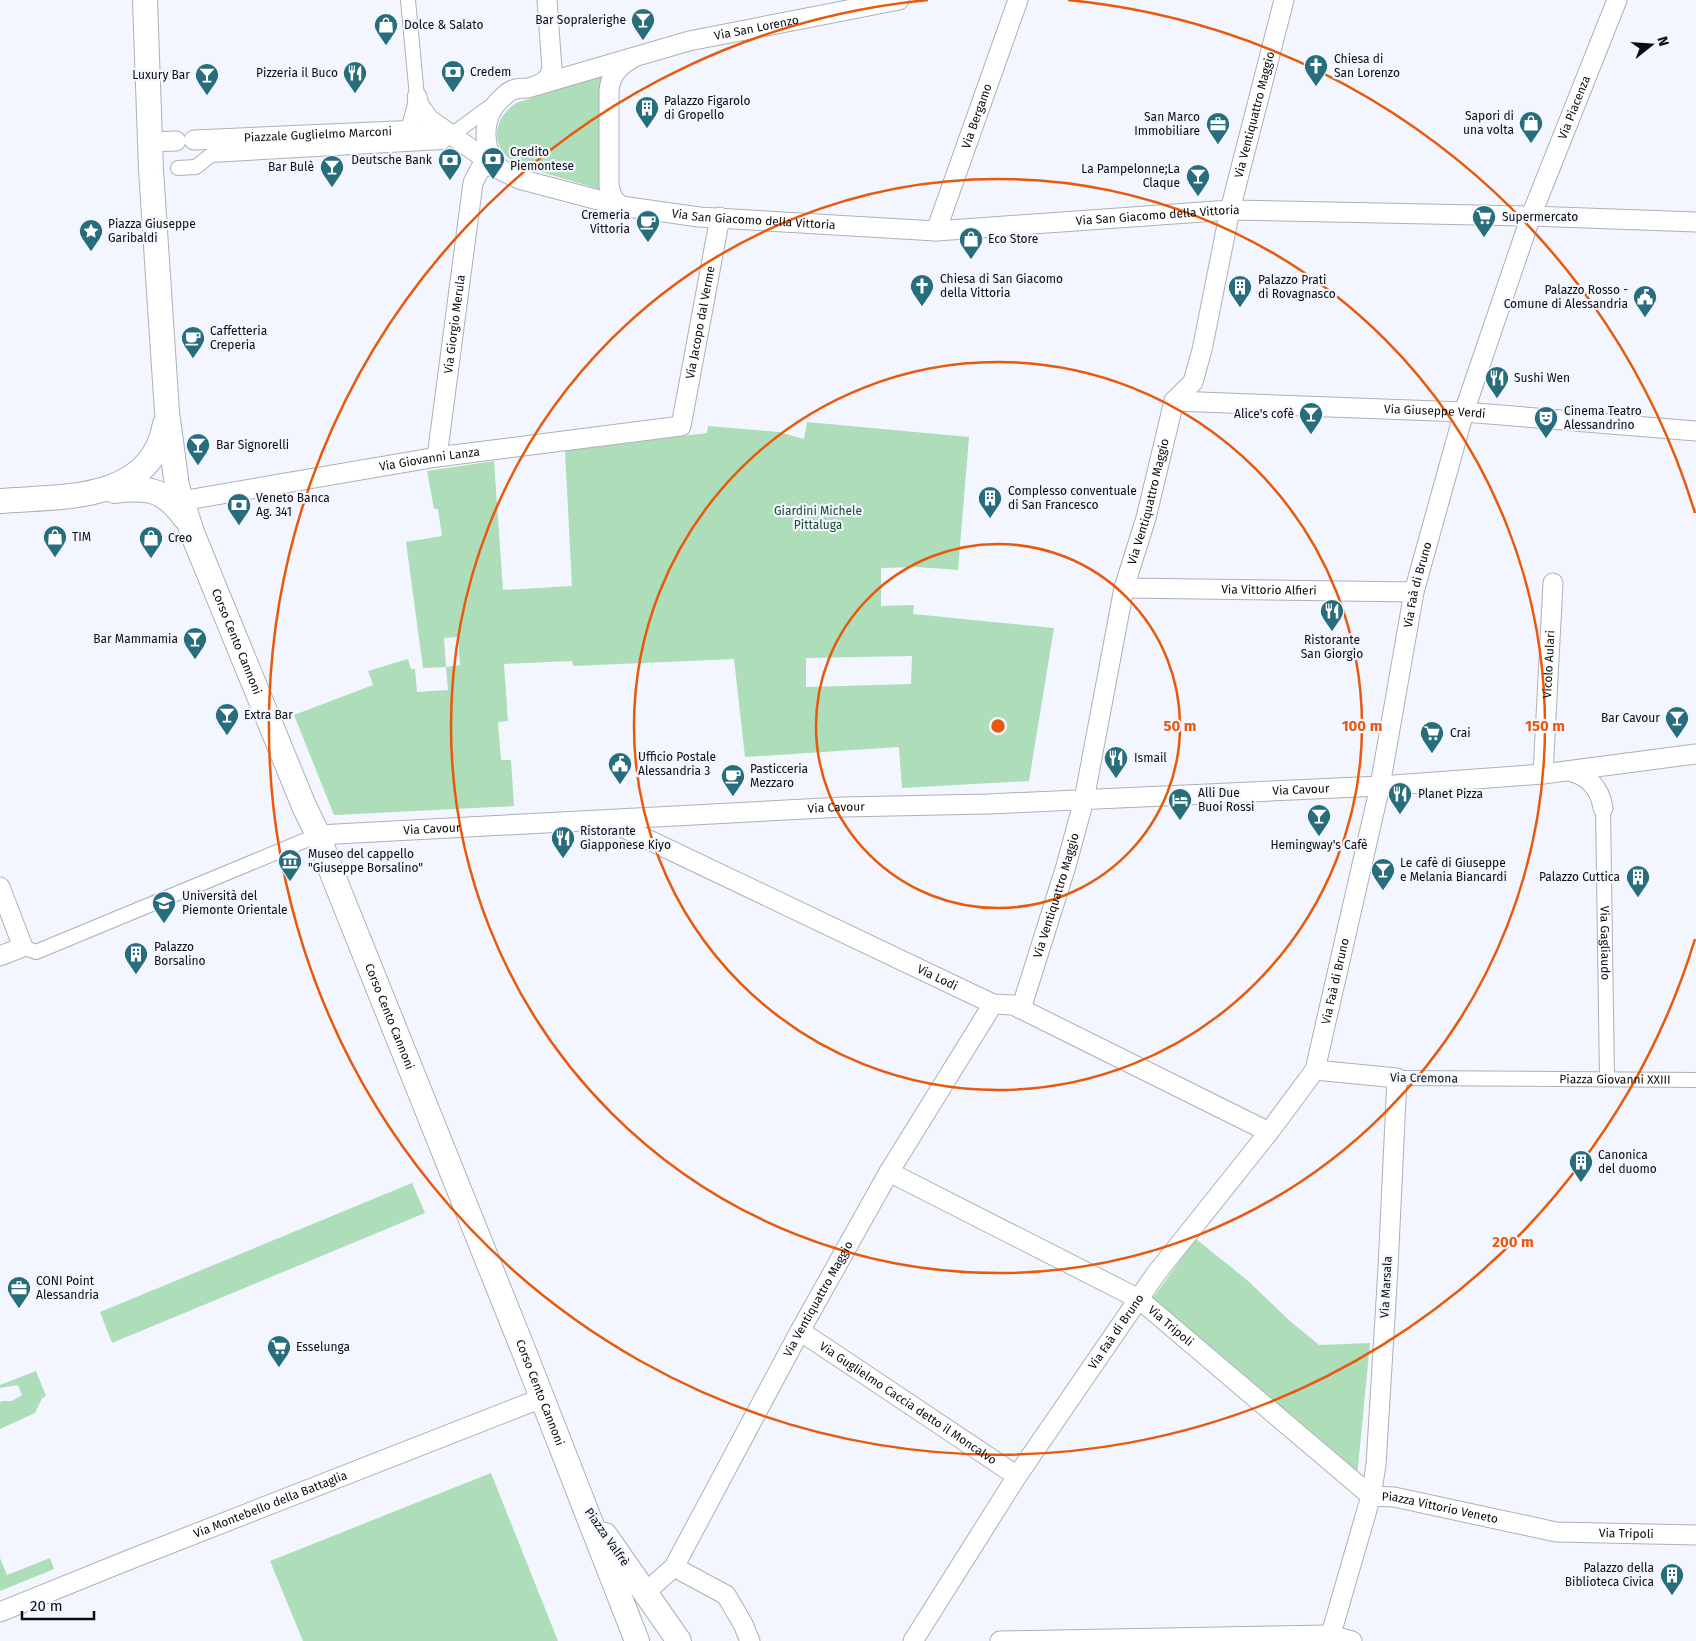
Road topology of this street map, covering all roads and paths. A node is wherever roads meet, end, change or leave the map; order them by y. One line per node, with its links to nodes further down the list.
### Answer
1 (145, 0): 14 (street)
2 (408, 0): 10 (street)
3 (547, 0): 9 (street)
4 (899, 0): 8 (street, Via San Lorenzo)
5 (1018, 0): 23 (street, Via Bergamo)
6 (1284, 0): 19 (street, Via Ventiquattro Maggio)
7 (1617, 0): 20 (street, Via Piacenza)
8 (644, 54): 9 (street, Via San Lorenzo); 18 (street)
9 (528, 88): 11 (street)
10 (417, 97): 12 (street); 13 (street)
11 (499, 100): 12 (street); 17 (street)
12 (446, 135): 13 (street, Piazzale Guglielmo Marconi); 15 (street); 17 (street)
13 (406, 137): 14 (street, Piazzale Guglielmo Marconi); 16 (street)
14 (150, 142): 24 (street)
15 (487, 165): 17 (street); 29 (street, Via Giorgio Merula)
16 (178, 168)
17 (510, 175): 18 (street)
18 (621, 206): 21 (street, Via San Giacomo della Vittoria)
19 (1230, 210): 20 (street, Via San Giacomo della Vittoria); 23 (street, Via San Giacomo della Vittoria); 25 (street, Via Ventiquattro Maggio)
20 (1531, 216): 22 (street, Via San Giacomo della Vittoria); 26 (street, Via Faà di Bruno)
21 (720, 218): 23 (street, Via San Giacomo della Vittoria); 27 (street, Via Jacopo dal Verme)
22 (1696, 222)
23 (936, 231)
24 (166, 399): 30 (street); 32 (street)
25 (1174, 401): 26 (street, Via Giuseppe Verdi); 35 (street, Via Ventiquattro Maggio)
26 (1464, 412): 28 (street, Via Giuseppe Verdi); 36 (street, Via Faà di Bruno)
27 (681, 426): 29 (street, Via Giovanni Lanza)
28 (1696, 431)
29 (437, 457): 32 (street, Via Giovanni Lanza)
30 (90, 494): 31 (street); 33 (street)
31 (0, 501)
32 (181, 501): 33 (street)
33 (191, 529): 44 (street, Corso Cento Cannoni)
34 (1553, 583): 39 (street, Vicolo Aulari)
35 (1124, 588): 36 (street, Via Vittorio Alfieri); 41 (street, Via Ventiquattro Maggio)
36 (1414, 592): 40 (street, Via Faà di Bruno)
37 (1696, 754): 38 (street, Via Cavour)
38 (1567, 771): 39 (street, Via Cavour); 42 (street)
39 (1543, 774): 40 (street, Via Cavour)
40 (1380, 786): 41 (street, Via Cavour); 50 (street, Via Faà di Bruno)
41 (1084, 800): 43 (street, Via Cavour); 49 (street, Via Ventiquattro Maggio)
42 (1603, 808): 52 (street, Via Gagliaudo)
43 (606, 820): 44 (street, Via Cavour); 48 (street, Via Lodi)
44 (318, 835): 46 (street, Via Cavour); 59 (street, Corso Cento Cannoni)
45 (0, 887): 46 (street)
46 (23, 947): 47 (street, Via Cavour)
47 (0, 956)
48 (993, 1004): 49 (street, Via Lodi); 56 (street, Via Ventiquattro Maggio)
49 (1021, 1009): 55 (street, Via Lodi)
50 (1315, 1070): 51 (street, Via Cremona); 55 (street, Via Faà di Bruno)
51 (1397, 1078): 53 (street, Via Cremona); 61 (street, Via Marsala)
52 (1607, 1078): 53 (street, Piazza Giovanni XXIII); 54 (street, Piazza Giovanni XXIII)
53 (1534, 1080)
54 (1696, 1080)
55 (1269, 1132): 57 (street, Via Faà di Bruno)
56 (889, 1172): 57 (street, Via Tripoli); 58 (street, Via Ventiquattro Maggio)
57 (1139, 1299): 60 (street, Via Faà di Bruno); 61 (street, Via Tripoli)
58 (800, 1331): 60 (street, Via Guglielmo Caccia detto il Moncalvo); 65 (street, Via Ventiquattro Maggio)
59 (542, 1398): 62 (street, Corso Cento Cannoni); 67 (street, Via Montebello della Battaglia)
60 (1016, 1476): 72 (street, Via Faà di Bruno)
61 (1371, 1496): 63 (street, Piazza Vittorio Veneto); 68 (street, Piazza Vittorio Veneto)
62 (584, 1505): 66 (street, Piazza Valfrè); 69 (street, Piazza Valfrè)
63 (1556, 1532): 64 (street, Via Tripoli)
64 (1696, 1535)
65 (674, 1568): 66 (street, Via Ventiquattro Maggio); 71 (street)
66 (646, 1592): 70 (street, Piazza Valfrè)
67 (0, 1612)
68 (1329, 1638): 73 (street); 74 (street)
69 (638, 1641)
70 (679, 1641)
71 (750, 1641)
72 (913, 1641)
73 (1000, 1641)
74 (1352, 1641)

